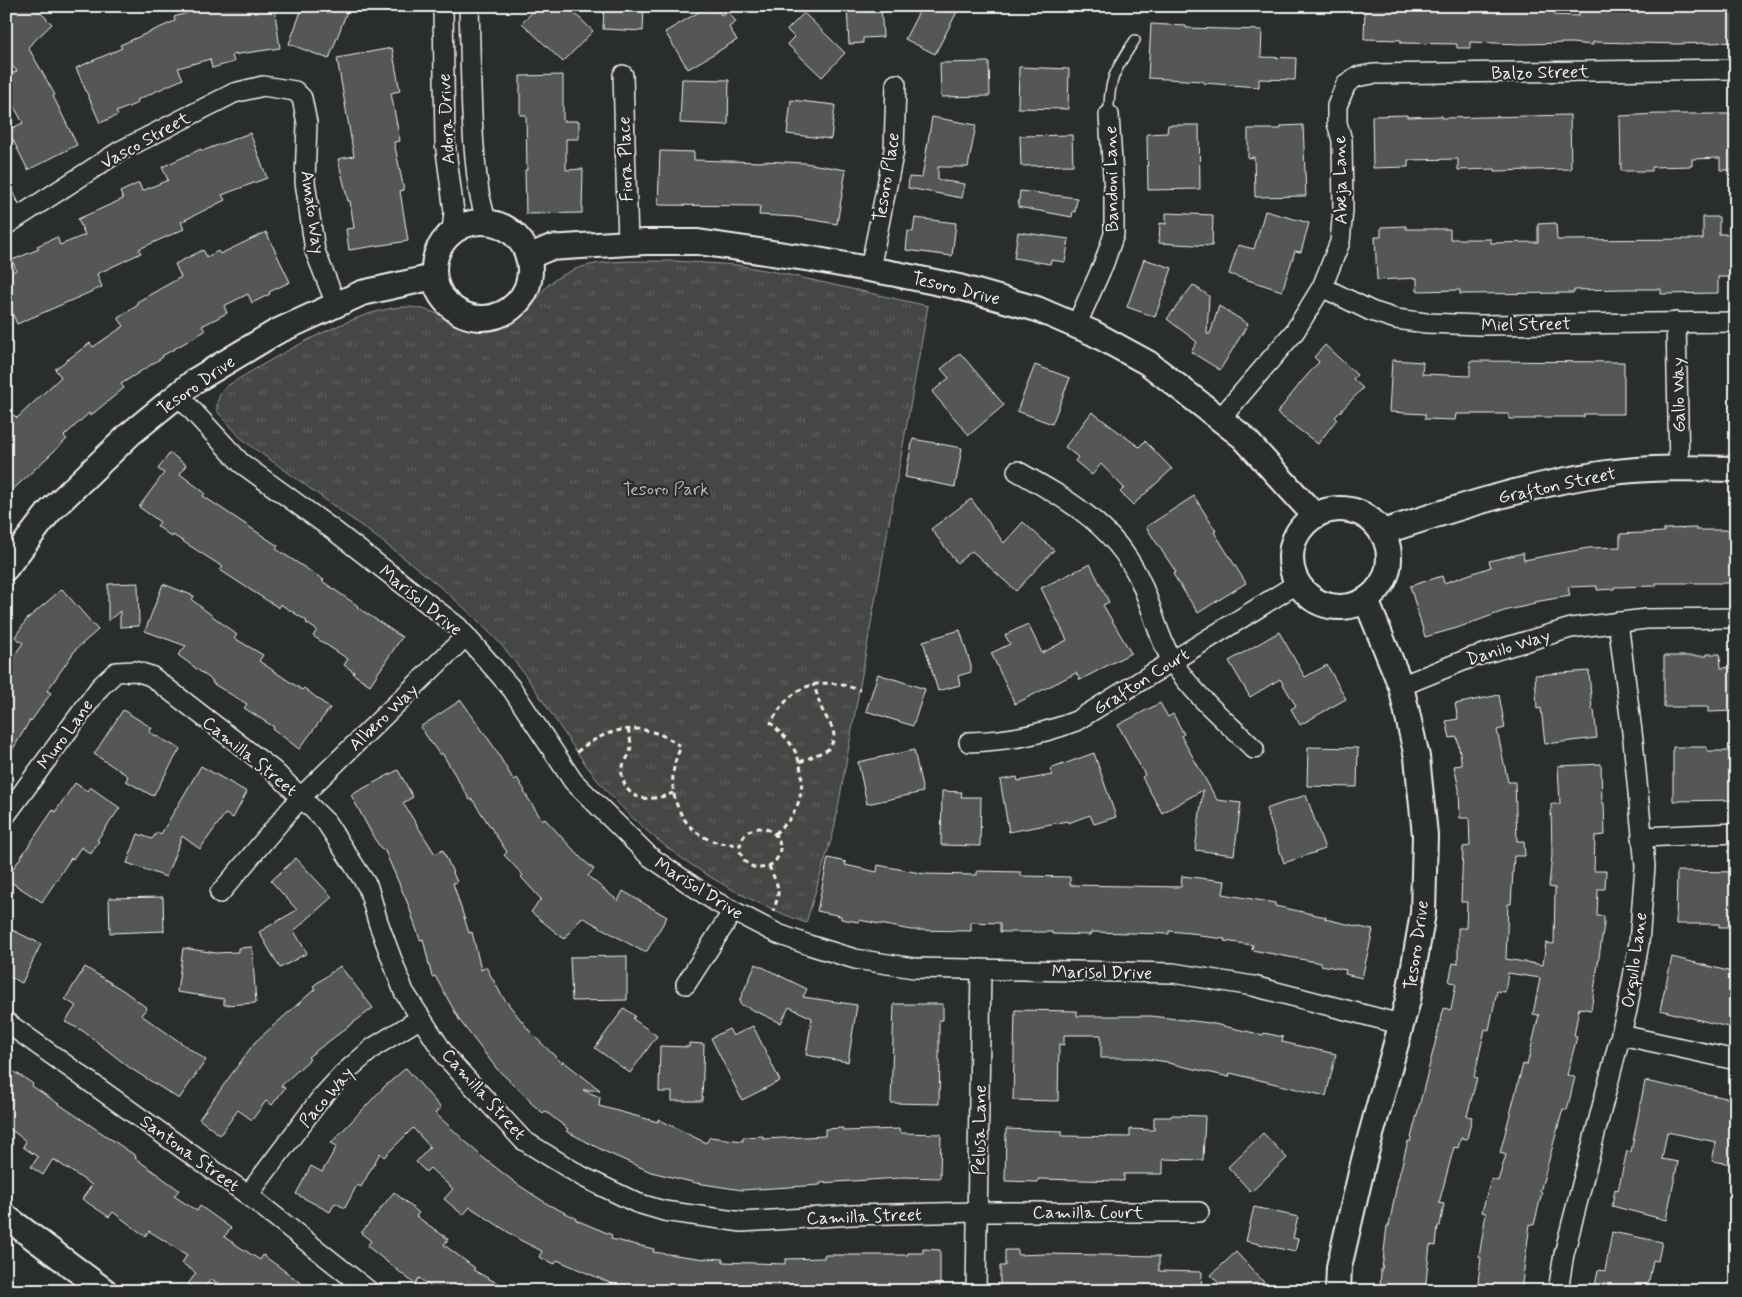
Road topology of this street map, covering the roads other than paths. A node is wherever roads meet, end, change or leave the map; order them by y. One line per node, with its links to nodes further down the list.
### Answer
1 (443, 6): 13 (street, Adora Drive)
2 (469, 6): 12 (street, Adora Drive)
3 (1135, 40): 9 (lane)
4 (1736, 70): 7 (street, Balzo Street)
5 (623, 75): 14 (street, Fiora Place)
6 (896, 84): 16 (street, Tesoro Place)
7 (1346, 84): 18 (street, Abeja Lane)
8 (295, 91): 11 (street, Vasco Street); 19 (street, Amato Way)
9 (1109, 115): 22 (street, Bandoni Lane)
10 (6, 201): 11 (street)
11 (11, 222)
12 (486, 222): 13 (street); 15 (street)
13 (452, 232): 17 (street)
14 (628, 243): 15 (street, Tesoro Drive); 16 (street, Tesoro Drive)
15 (528, 257): 17 (street)
16 (870, 269): 22 (street, Tesoro Drive)
17 (434, 277): 19 (street, Tesoro Drive)
18 (1322, 287): 20 (street, Miel Street); 24 (street, Abeja Lane)
19 (336, 304): 23 (street, Tesoro Drive)
20 (1676, 322): 21 (street, Miel Street); 25 (street, Gallo Way)
21 (1736, 322)
22 (1076, 326): 24 (street, Tesoro Drive)
23 (178, 395): 30 (street, Tesoro Drive); 35 (street, Marisol Drive)
24 (1220, 419): 28 (street, Tesoro Drive)
25 (1679, 468): 26 (street, Grafton Street); 29 (street, Grafton Street)
26 (1736, 469)
27 (1017, 471): 36 (street)
28 (1314, 516): 29 (street); 31 (street)
29 (1383, 532): 32 (street)
30 (6, 568)
31 (1298, 583): 32 (street); 36 (street, Grafton Court)
32 (1366, 600): 38 (street, Tesoro Drive)
33 (1736, 618): 34 (street, Danilo Way)
34 (1618, 622): 38 (street, Danilo Way); 44 (street, Orqullo Lane)
35 (466, 636): 41 (street, Albero Way); 46 (street, Marisol Drive)
36 (1173, 661): 39 (street, Grafton Court); 40 (street)
37 (135, 672): 41 (street, Camilla Street); 42 (street, Muro Lane)
38 (1401, 686): 51 (street, Tesoro Drive)
39 (969, 742)
40 (1254, 749)
41 (301, 797): 45 (street, Albero Way); 49 (street, Camilla Street)
42 (6, 815)
43 (1736, 833): 44 (street)
44 (1642, 837): 52 (street, Orqullo Lane)
45 (220, 893)
46 (733, 911): 47 (street, Marisol Drive); 48 (street)
47 (981, 969): 51 (street, Marisol Drive); 55 (street, Pelusa Lane)
48 (686, 984)
49 (421, 1018): 54 (street, Paco Way); 55 (street, Camilla Street)
50 (6, 1022): 54 (street, Santona Street)
51 (1400, 1024): 61 (street, Tesoro Drive)
52 (1621, 1035): 53 (street); 62 (street, Orqullo Lane)
53 (1736, 1060)
54 (248, 1195): 59 (street, Santona Street)
55 (977, 1212): 56 (street, Camilla Court); 60 (street, Pelusa Lane)
56 (1199, 1212)
57 (6, 1217): 58 (street)
58 (105, 1291)
59 (369, 1291)
60 (976, 1291)
61 (1338, 1291)
62 (1558, 1291)

